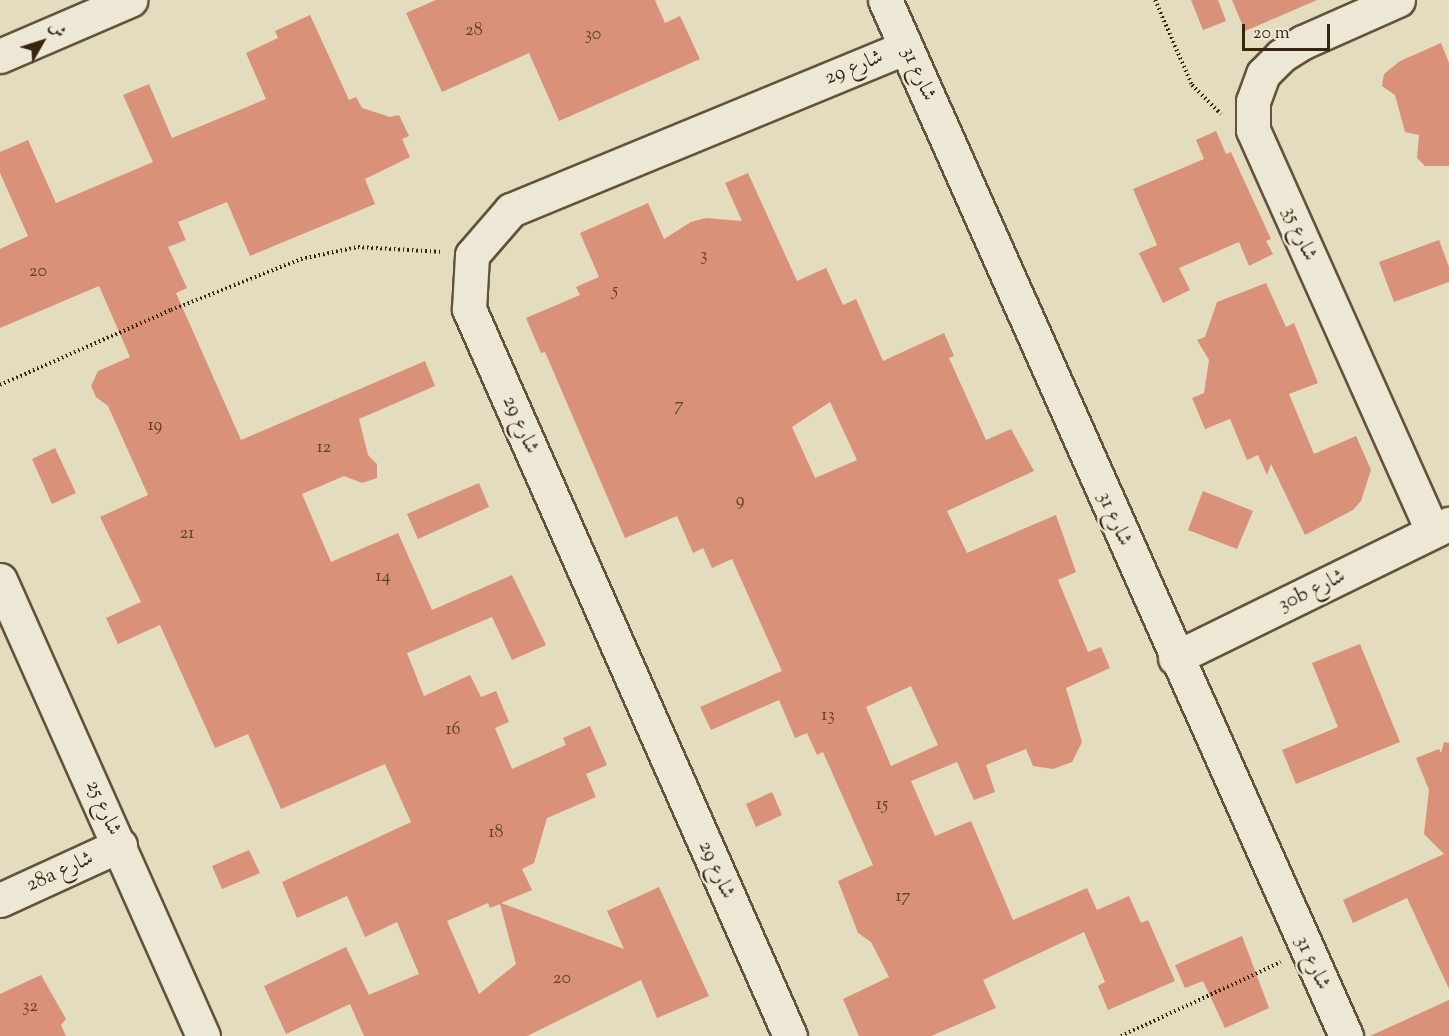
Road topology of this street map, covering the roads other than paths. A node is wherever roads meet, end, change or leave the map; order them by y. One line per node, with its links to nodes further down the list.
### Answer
1 (130, 0): 5 (street)
2 (885, 0): 4 (street, شارع 31)
3 (1398, 0): 6 (street, شارع 35)
4 (906, 47): 8 (street, شارع 31); 12 (street, شارع 29)
5 (0, 56)
6 (1441, 528): 8 (street, 30b شارع)
7 (0, 580): 9 (street, شارع 25)
8 (1175, 658): 13 (street, شارع 31)
9 (120, 845): 10 (street, 28a شارع); 11 (street, شارع 25)
10 (0, 900)
11 (203, 1036)
12 (790, 1036)
13 (1346, 1036)

